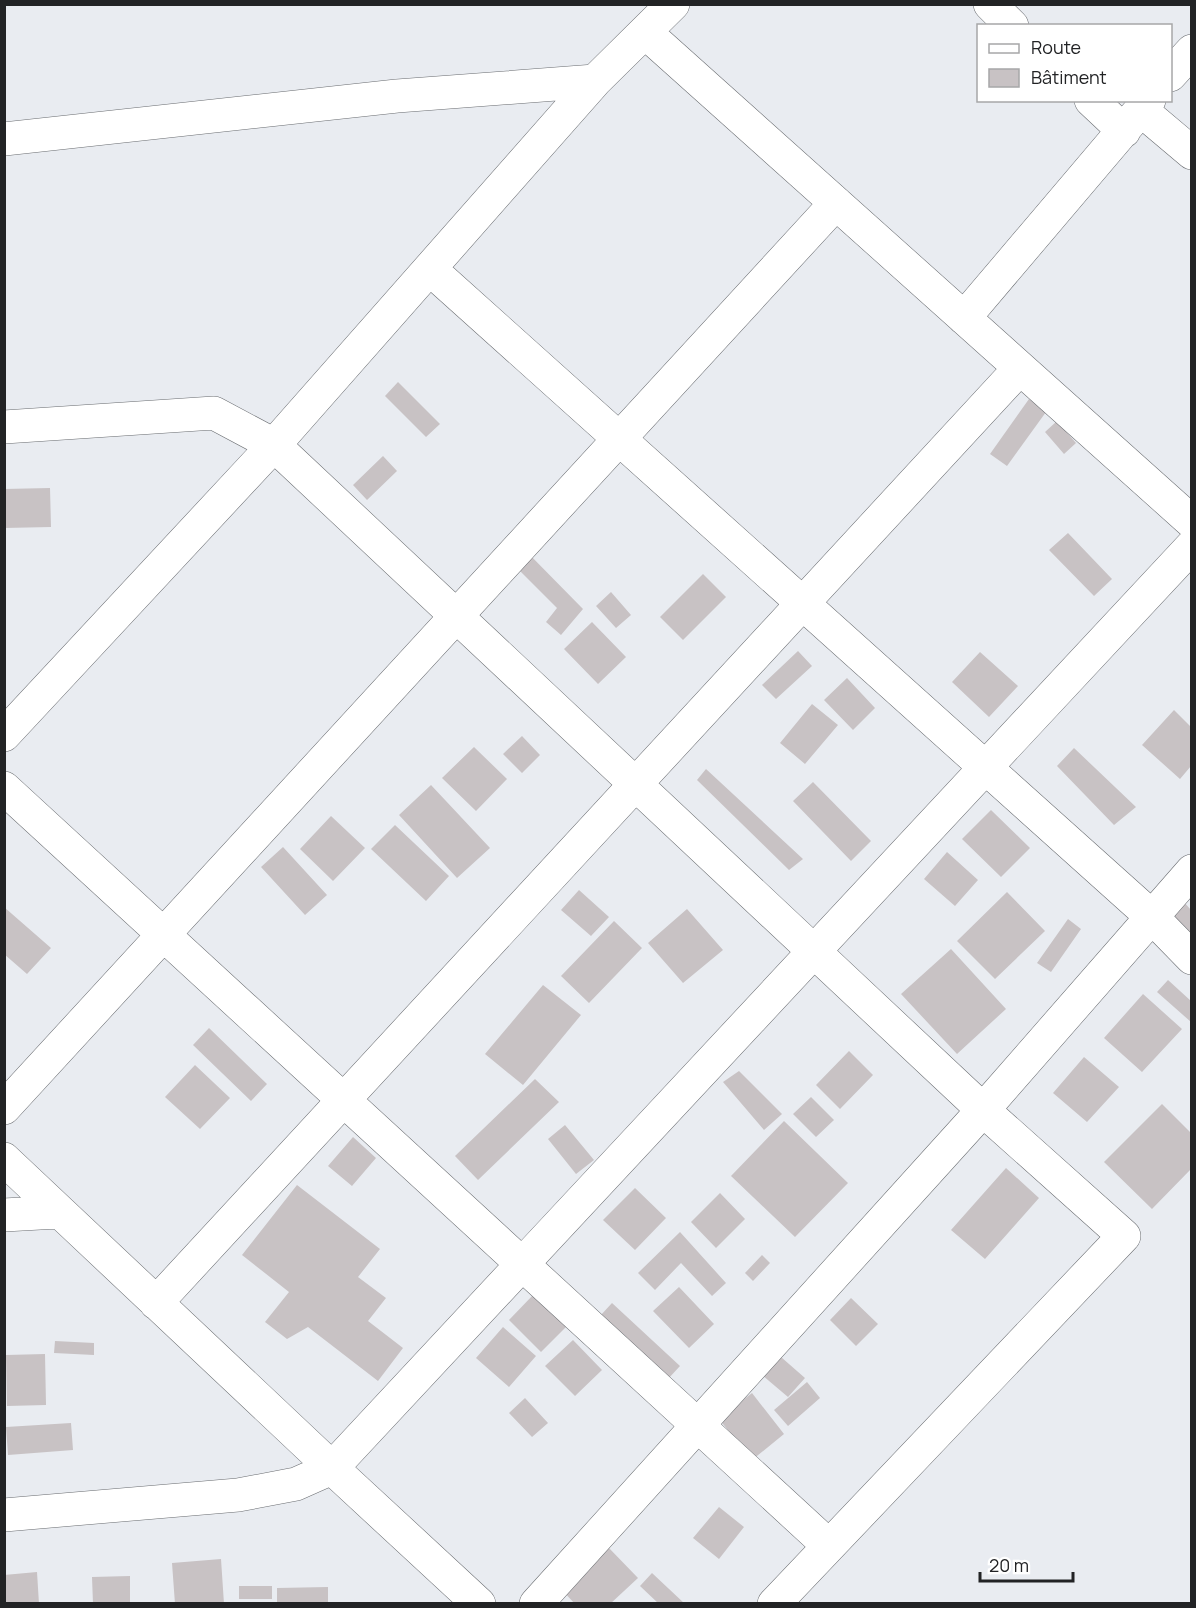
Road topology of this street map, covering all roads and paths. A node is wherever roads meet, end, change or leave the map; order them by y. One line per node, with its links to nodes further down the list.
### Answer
1 (674, 4): 4 (street)
2 (990, 4): 3 (street)
3 (1010, 24)
4 (645, 32): 7 (street); 12 (street)
5 (1191, 51): 6 (street)
6 (1172, 73)
7 (595, 81): 10 (street); 13 (street)
8 (1099, 102): 9 (street)
9 (1138, 114): 11 (street); 14 (street)
10 (4, 139)
11 (1191, 153)
12 (836, 202): 14 (street); 17 (street)
13 (430, 268): 17 (street); 18 (street)
14 (964, 318): 15 (street)
15 (1020, 368): 19 (street); 21 (street)
16 (4, 427): 18 (street)
17 (619, 438): 21 (street); 22 (street)
18 (274, 445): 22 (street); 23 (street)
19 (1191, 522)
20 (1191, 546): 24 (street)
21 (802, 603): 24 (street); 25 (street)
22 (456, 616): 25 (street); 29 (street)
23 (4, 735)
24 (985, 767): 28 (street); 30 (street)
25 (636, 784): 30 (street); 32 (street)
26 (4, 788): 29 (street)
27 (1191, 871): 28 (street)
28 (1151, 916): 31 (street); 34 (street)
29 (163, 934): 32 (street); 33 (street)
30 (815, 950): 34 (street); 38 (street)
31 (1191, 958)
32 (344, 1100): 38 (street); 39 (street)
33 (4, 1108)
34 (983, 1110): 40 (street); 43 (street)
35 (4, 1159): 36 (street)
36 (58, 1212): 37 (street); 39 (street)
37 (4, 1215)
38 (522, 1264): 40 (street); 41 (street)
39 (156, 1304): 41 (street)
40 (697, 1425): 43 (street); 45 (street)
41 (332, 1468): 42 (street); 44 (street)
42 (4, 1515)
43 (829, 1546): 46 (street)
44 (479, 1604)
45 (536, 1604)
46 (774, 1604)

